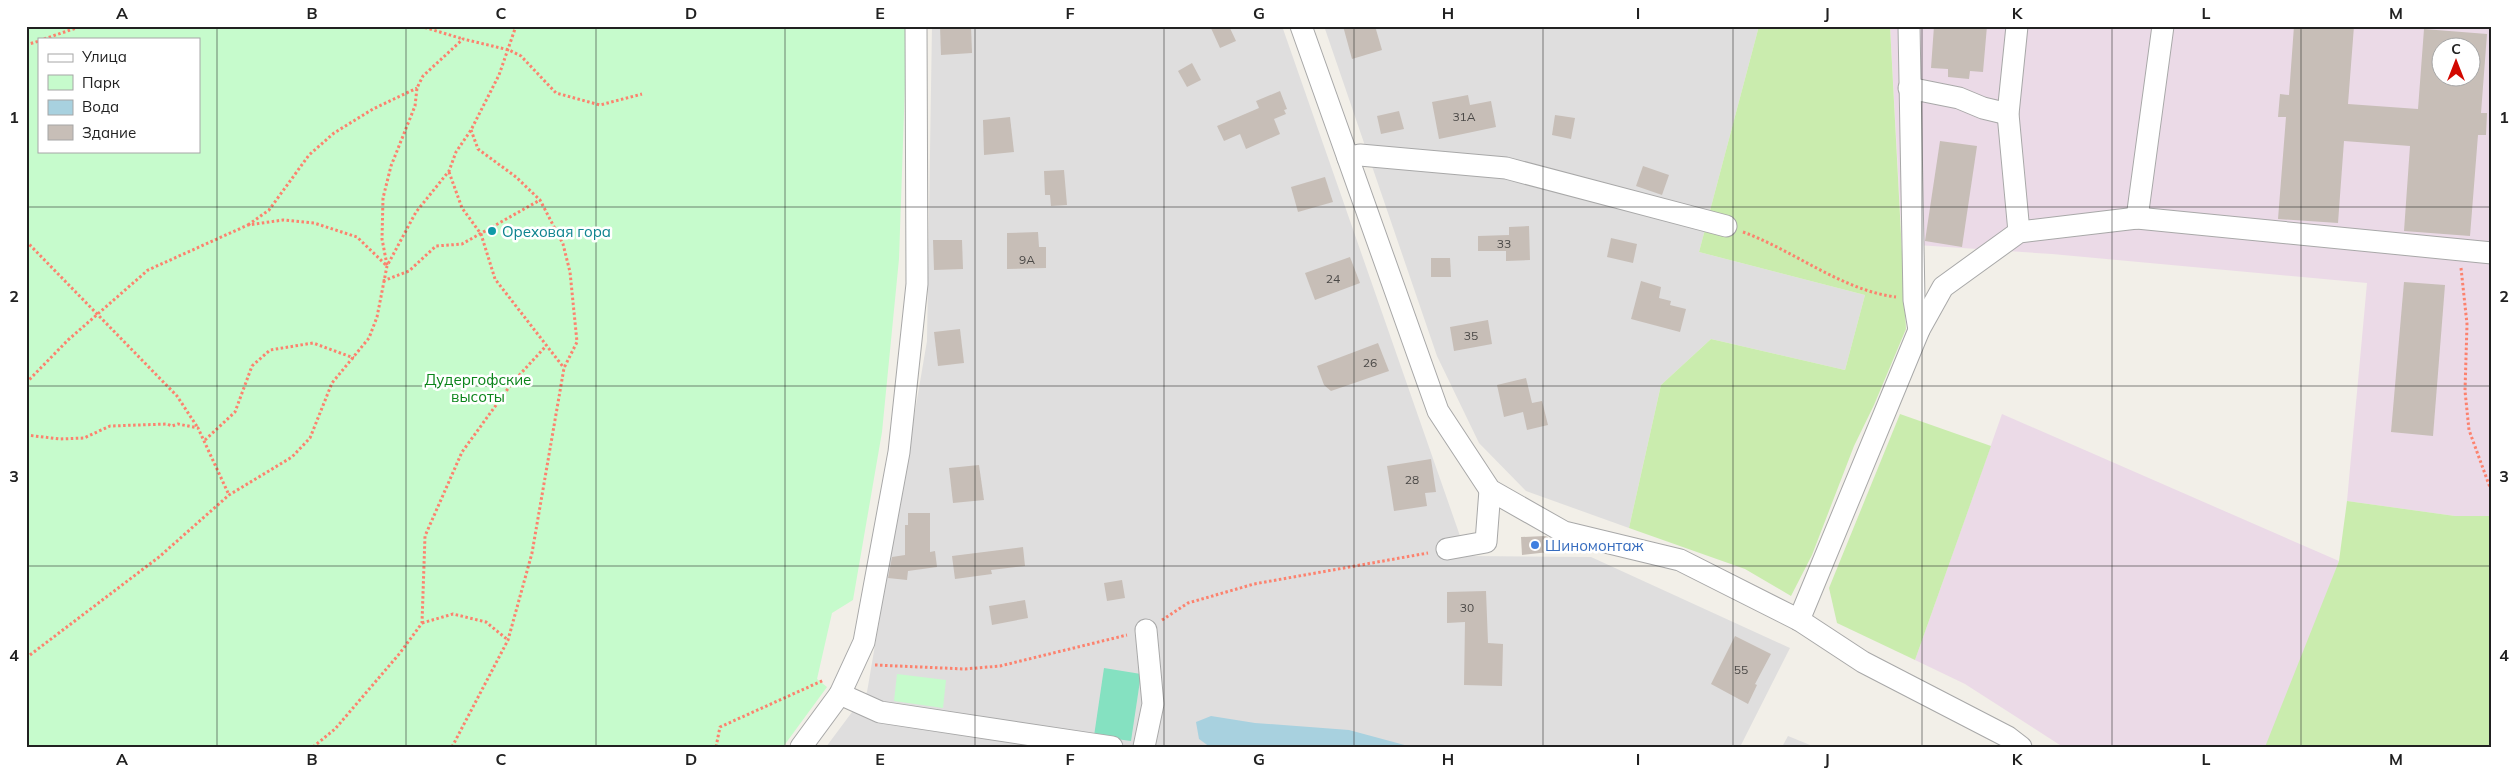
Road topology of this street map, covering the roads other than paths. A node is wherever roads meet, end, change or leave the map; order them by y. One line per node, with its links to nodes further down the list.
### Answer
1 (916, 26): 18 (street)
2 (1301, 26): 8 (street)
3 (1909, 26): 6 (street)
4 (2017, 26): 7 (street)
5 (2164, 26): 9 (street)
6 (1910, 88): 7 (street); 13 (street)
7 (2008, 114): 11 (street)
8 (1348, 158): 10 (street); 14 (street)
9 (2137, 218): 11 (street); 12 (street)
10 (1726, 226)
11 (2019, 232): 13 (street)
12 (2492, 253)
13 (1919, 330): 16 (street)
14 (1490, 490): 15 (street); 16 (street)
15 (1447, 549)
16 (1799, 620): 22 (street)
17 (1146, 630): 21 (street)
18 (840, 694): 19 (street); 20 (street)
19 (801, 747)
20 (1112, 747)
21 (1144, 747)
22 (2021, 747)

